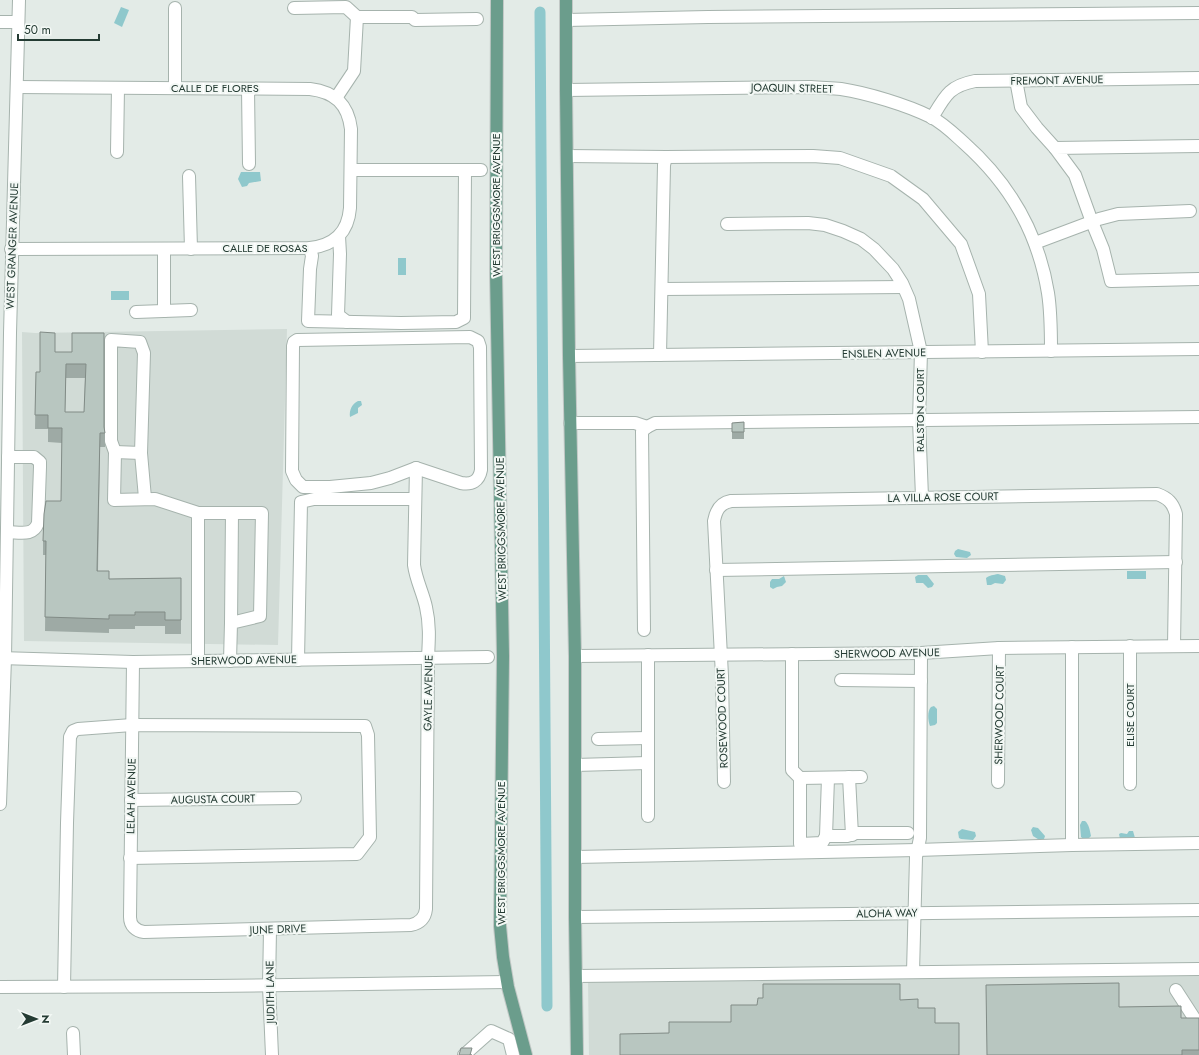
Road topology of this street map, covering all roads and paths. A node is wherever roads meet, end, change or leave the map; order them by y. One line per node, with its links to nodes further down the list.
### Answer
1 (19, 0): 11 (street, WEST GRANGER AVENUE)
2 (497, 0): 122 (main road, WEST BRIGGSMORE AVENUE)
3 (566, 0): 9 (main road)
4 (175, 8): 16 (street)
5 (294, 8): 7 (street)
6 (1199, 13): 9 (street)
7 (357, 17): 8 (street); 19 (street)
8 (477, 19)
9 (566, 20): 18 (main road)
10 (0, 22): 11 (street)
11 (18, 22): 14 (street, WEST GRANGER AVENUE)
12 (1199, 78): 13 (street, FREMONT AVENUE)
13 (1016, 80): 20 (street, FREMONT AVENUE); 22 (street)
14 (17, 87): 15 (street, CALLE DE FLORES); 39 (street, WEST GRANGER AVENUE)
15 (118, 88): 16 (street, CALLE DE FLORES); 23 (street)
16 (175, 88): 17 (street, CALLE DE FLORES)
17 (248, 89): 19 (street, CALLE DE FLORES); 26 (street)
18 (566, 90): 20 (street, JOAQUIN STREET); 24 (main road)
19 (336, 98): 27 (street)
20 (932, 118): 35 (street, JOAQUIN STREET)
21 (1199, 146): 22 (street)
22 (1055, 148): 32 (street)
23 (117, 152)
24 (567, 156): 25 (street); 53 (main road)
25 (666, 157): 42 (street); 51 (street)
26 (249, 164)
27 (351, 170): 28 (street); 34 (street)
28 (465, 170): 29 (street); 46 (street)
29 (481, 170)
30 (189, 176): 38 (street)
31 (1190, 211): 32 (street)
32 (1092, 222): 35 (street); 40 (street)
33 (727, 224): 41 (street, RALSTON COURT)
34 (339, 236): 36 (street, CALLE DE ROSAS); 46 (street)
35 (1035, 243): 49 (street, JOAQUIN STREET)
36 (310, 248): 38 (street, CALLE DE ROSAS); 46 (street)
37 (164, 249): 38 (street, CALLE DE ROSAS); 39 (street, CALLE DE ROSAS); 44 (street)
38 (190, 249)
39 (11, 250): 47 (street, WEST GRANGER AVENUE)
40 (1199, 279)
41 (903, 287): 42 (street); 50 (street, RALSTON COURT)
42 (662, 289): 52 (street)
43 (191, 310): 44 (street)
44 (164, 311): 45 (street)
45 (136, 312)
46 (347, 322)
47 (5, 333): 60 (street, WEST GRANGER AVENUE)
48 (1199, 349): 49 (street, ENSLEN AVENUE)
49 (1051, 351): 51 (street, ENSLEN AVENUE)
50 (921, 352): 51 (street, ENSLEN AVENUE); 52 (street, ENSLEN AVENUE); 55 (street, RALSTON COURT)
51 (982, 352)
52 (660, 355): 53 (street, ENSLEN AVENUE)
53 (569, 356): 56 (main road)
54 (1199, 417): 55 (street)
55 (919, 420): 57 (street); 64 (street, RALSTON COURT)
56 (570, 423): 57 (street); 82 (main road)
57 (647, 427): 71 (street)
58 (114, 452): 59 (street); 59 (street); 62 (street)
59 (141, 453): 62 (street)
60 (8, 457): 67 (street, WEST GRANGER AVENUE); 67 (street)
61 (416, 468): 61 (street); 63 (street, GAYLE AVENUE)
62 (146, 498): 65 (street)
63 (415, 498): 83 (street, GAYLE AVENUE); 86 (street)
64 (922, 498): 68 (street, LA VILLA ROSE COURT); 69 (street, LA VILLA ROSE COURT)
65 (198, 513): 66 (street); 87 (street)
66 (232, 513): 70 (street); 70 (street)
67 (7, 532): 84 (street, WEST GRANGER AVENUE)
68 (1176, 562): 69 (street); 73 (street, LA VILLA ROSE COURT)
69 (716, 570): 78 (street, LA VILLA ROSE COURT)
70 (231, 623): 85 (street)
71 (644, 630)
72 (1130, 646): 73 (street, SHERWOOD AVENUE); 75 (street, SHERWOOD AVENUE); 100 (street, ELISE COURT)
73 (1174, 646): 74 (street, SHERWOOD AVENUE)
74 (1199, 646)
75 (1072, 647): 76 (street, SHERWOOD AVENUE); 109 (street)
76 (999, 648): 77 (street, SHERWOOD AVENUE); 99 (street, SHERWOOD COURT)
77 (921, 653): 79 (street, SHERWOOD AVENUE); 90 (street)
78 (720, 654): 79 (street, SHERWOOD AVENUE); 80 (street, SHERWOOD AVENUE); 98 (street, ROSEWOOD COURT)
79 (792, 654): 96 (street)
80 (648, 655): 82 (street, SHERWOOD AVENUE); 92 (street)
81 (488, 656): 83 (street, SHERWOOD AVENUE)
82 (575, 656): 95 (main road)
83 (428, 657): 86 (street, SHERWOOD AVENUE); 116 (street, GAYLE AVENUE)
84 (3, 658): 88 (street, SHERWOOD AVENUE); 103 (street, WEST GRANGER AVENUE)
85 (230, 660): 86 (street, SHERWOOD AVENUE); 87 (street, SHERWOOD AVENUE)
86 (298, 660)
87 (198, 661): 88 (street, SHERWOOD AVENUE)
88 (133, 662): 91 (street, LELAH AVENUE)
89 (841, 680): 90 (street)
90 (921, 681): 110 (street)
91 (132, 725): 102 (street, LELAH AVENUE); 112 (street); 125 (street)
92 (648, 738): 93 (street); 94 (street)
93 (598, 739)
94 (648, 764): 95 (street); 104 (street)
95 (575, 765): 111 (main road)
96 (800, 778): 97 (street); 107 (street)
97 (828, 778): 106 (street); 107 (street)
98 (724, 782)
99 (998, 782)
100 (1130, 784)
101 (295, 798): 102 (street, AUGUSTA COURT)
102 (131, 800): 112 (street, LELAH AVENUE)
103 (0, 804)
104 (648, 816)
105 (908, 833): 106 (street)
106 (852, 835): 107 (street)
107 (826, 836)
108 (1199, 843): 109 (street)
109 (1072, 845): 110 (street)
110 (916, 854): 111 (street); 114 (street)
111 (575, 857): 115 (main road)
112 (130, 858): 117 (street, LELAH AVENUE)
113 (1199, 910): 114 (street, ALOHA WAY)
114 (914, 913): 115 (street, ALOHA WAY); 120 (street)
115 (575, 917): 121 (main road)
116 (422, 920): 118 (street, JUNE DRIVE)
117 (134, 928): 118 (street, JUNE DRIVE)
118 (270, 930): 123 (street, JUDITH LANE)
119 (1199, 969): 120 (street)
120 (913, 972): 121 (street)
121 (576, 976): 134 (main road)
122 (507, 982): 123 (street); 133 (main road, WEST BRIGGSMORE AVENUE)
123 (269, 986): 125 (street); 130 (street, JUDITH LANE)
124 (0, 987): 125 (street)
125 (64, 987)
126 (1176, 990): 127 (street)
127 (1199, 1021)
128 (73, 1033): 129 (street)
129 (74, 1055)
130 (272, 1055)
131 (464, 1055): 132 (street)
132 (512, 1055)
133 (526, 1055)
134 (577, 1055)

